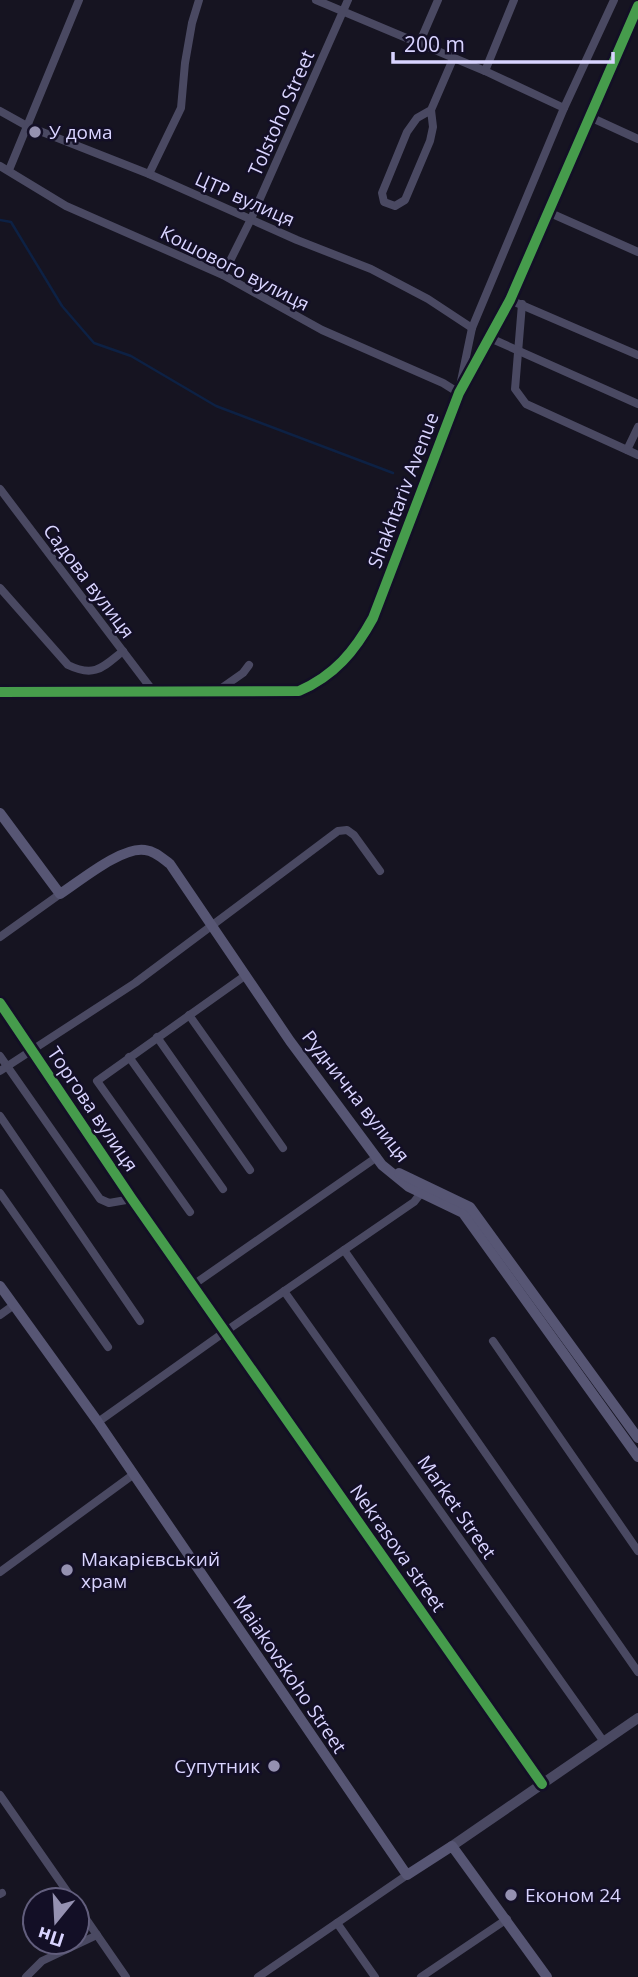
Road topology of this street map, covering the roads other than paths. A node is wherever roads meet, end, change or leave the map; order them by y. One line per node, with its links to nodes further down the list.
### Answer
1 (79, 0): 19 (street)
2 (199, 0): 23 (street)
3 (316, 0): 9 (street)
4 (348, 0): 9 (street, Tolstoho Street)
5 (438, 0): 12 (street)
6 (514, 0): 14 (street)
7 (614, 0): 15 (street, Shakhtariv Avenue)
8 (638, 6): 10 (street, Shakhtariv Avenue)
9 (343, 12): 12 (street); 25 (street, Tolstoho Street)
10 (628, 30): 11 (street); 18 (street, Shakhtariv Avenue)
11 (638, 33)
12 (419, 44): 13 (street)
13 (453, 59): 14 (street); 16 (street)
14 (485, 71): 15 (street)
15 (564, 108): 30 (street, Shakhtariv Avenue)
16 (431, 110): 16 (street)
17 (0, 111): 19 (street, ЦТР вулиця)
18 (590, 117): 20 (street); 24 (street, Shakhtariv Avenue)
19 (27, 126): 22 (street); 23 (street, ЦТР вулиця)
20 (638, 139)
21 (0, 166): 22 (street, Кошового вулиця)
22 (9, 170): 27 (street, Кошового вулиця)
23 (149, 174): 25 (street, ЦТР вулиця)
24 (548, 212): 26 (street); 28 (street, Shakhtariv Avenue)
25 (251, 219): 27 (street, Tolstoho Street); 30 (street, ЦТР вулиця)
26 (638, 252)
27 (223, 275): 34 (street, Кошового вулиця)
28 (510, 300): 29 (street); 31 (street, Shakhtariv Avenue)
29 (522, 304): 32 (street); 33 (street)
30 (472, 328): 34 (street, Shakhtariv Avenue)
31 (490, 338): 32 (street); 34 (street, Shakhtariv Avenue)
32 (516, 348): 35 (street); 37 (street)
33 (638, 355)
34 (458, 393): 45 (street, Shakhtariv Avenue)
35 (638, 404)
36 (638, 427): 37 (street)
37 (627, 450): 38 (street)
38 (638, 455)
39 (0, 489): 41 (street, Садова вулиця)
40 (0, 588): 41 (street)
41 (123, 651): 43 (street, Садова вулиця)
42 (249, 665): 45 (street)
43 (153, 691): 44 (street, Shakhtariv Avenue); 45 (street, Shakhtariv Avenue)
44 (0, 692)
45 (216, 692)
46 (0, 813): 48 (main road)
47 (380, 872): 49 (street)
48 (60, 894): 49 (main road, Руднична вулиця); 50 (street, Руднична вулиця)
49 (214, 926): 51 (main road, Руднична вулиця); 55 (street)
50 (0, 937)
51 (246, 975): 53 (street); 61 (main road, Руднична вулиця)
52 (0, 1003): 55 (street, Торгова вулиця)
53 (189, 1015): 54 (street); 60 (street)
54 (157, 1037): 57 (street); 62 (street)
55 (33, 1051): 58 (street); 66 (street, Торгова вулиця)
56 (0, 1056): 58 (street)
57 (130, 1057): 63 (street); 67 (street)
58 (4, 1068): 66 (street)
59 (0, 1116): 74 (street)
60 (283, 1148)
61 (379, 1161): 65 (main road, Руднична вулиця); 69 (street); 79 (main road)
62 (250, 1170)
63 (223, 1189)
64 (0, 1193): 77 (street)
65 (421, 1193): 68 (street); 80 (main road, Руднична вулиця)
66 (132, 1199): 69 (street, Торгова вулиця)
67 (190, 1212)
68 (344, 1250): 71 (street); 84 (street)
69 (192, 1285): 75 (street, Nekrasova street)
70 (0, 1286): 72 (main road, Maiakovskoho Street)
71 (284, 1291): 75 (street); 86 (street, Market Street)
72 (14, 1305): 73 (street); 78 (main road, Maiakovskoho Street)
73 (0, 1315)
74 (140, 1321)
75 (226, 1331): 78 (street); 87 (street, Nekrasova street)
76 (492, 1341): 82 (street)
77 (108, 1347)
78 (98, 1422): 81 (main road, Maiakovskoho Street)
79 (638, 1438)
80 (638, 1457)
81 (134, 1474): 83 (street); 90 (main road, Maiakovskoho Street)
82 (638, 1551)
83 (0, 1572)
84 (638, 1672)
85 (638, 1718): 86 (street)
86 (604, 1742): 87 (street)
87 (542, 1784): 89 (street)
88 (0, 1795): 91 (street)
89 (452, 1846): 90 (main road); 92 (main road)
90 (407, 1875): 93 (street)
91 (63, 1886)
92 (507, 1919): 100 (street); 101 (main road)
93 (337, 1923): 98 (street); 99 (street)
94 (91, 1926): 95 (street)
95 (97, 1935): 96 (street); 97 (street)
96 (26, 1977)
97 (126, 1977)
98 (258, 1977)
99 (375, 1977)
100 (421, 1977)
101 (547, 1977)

